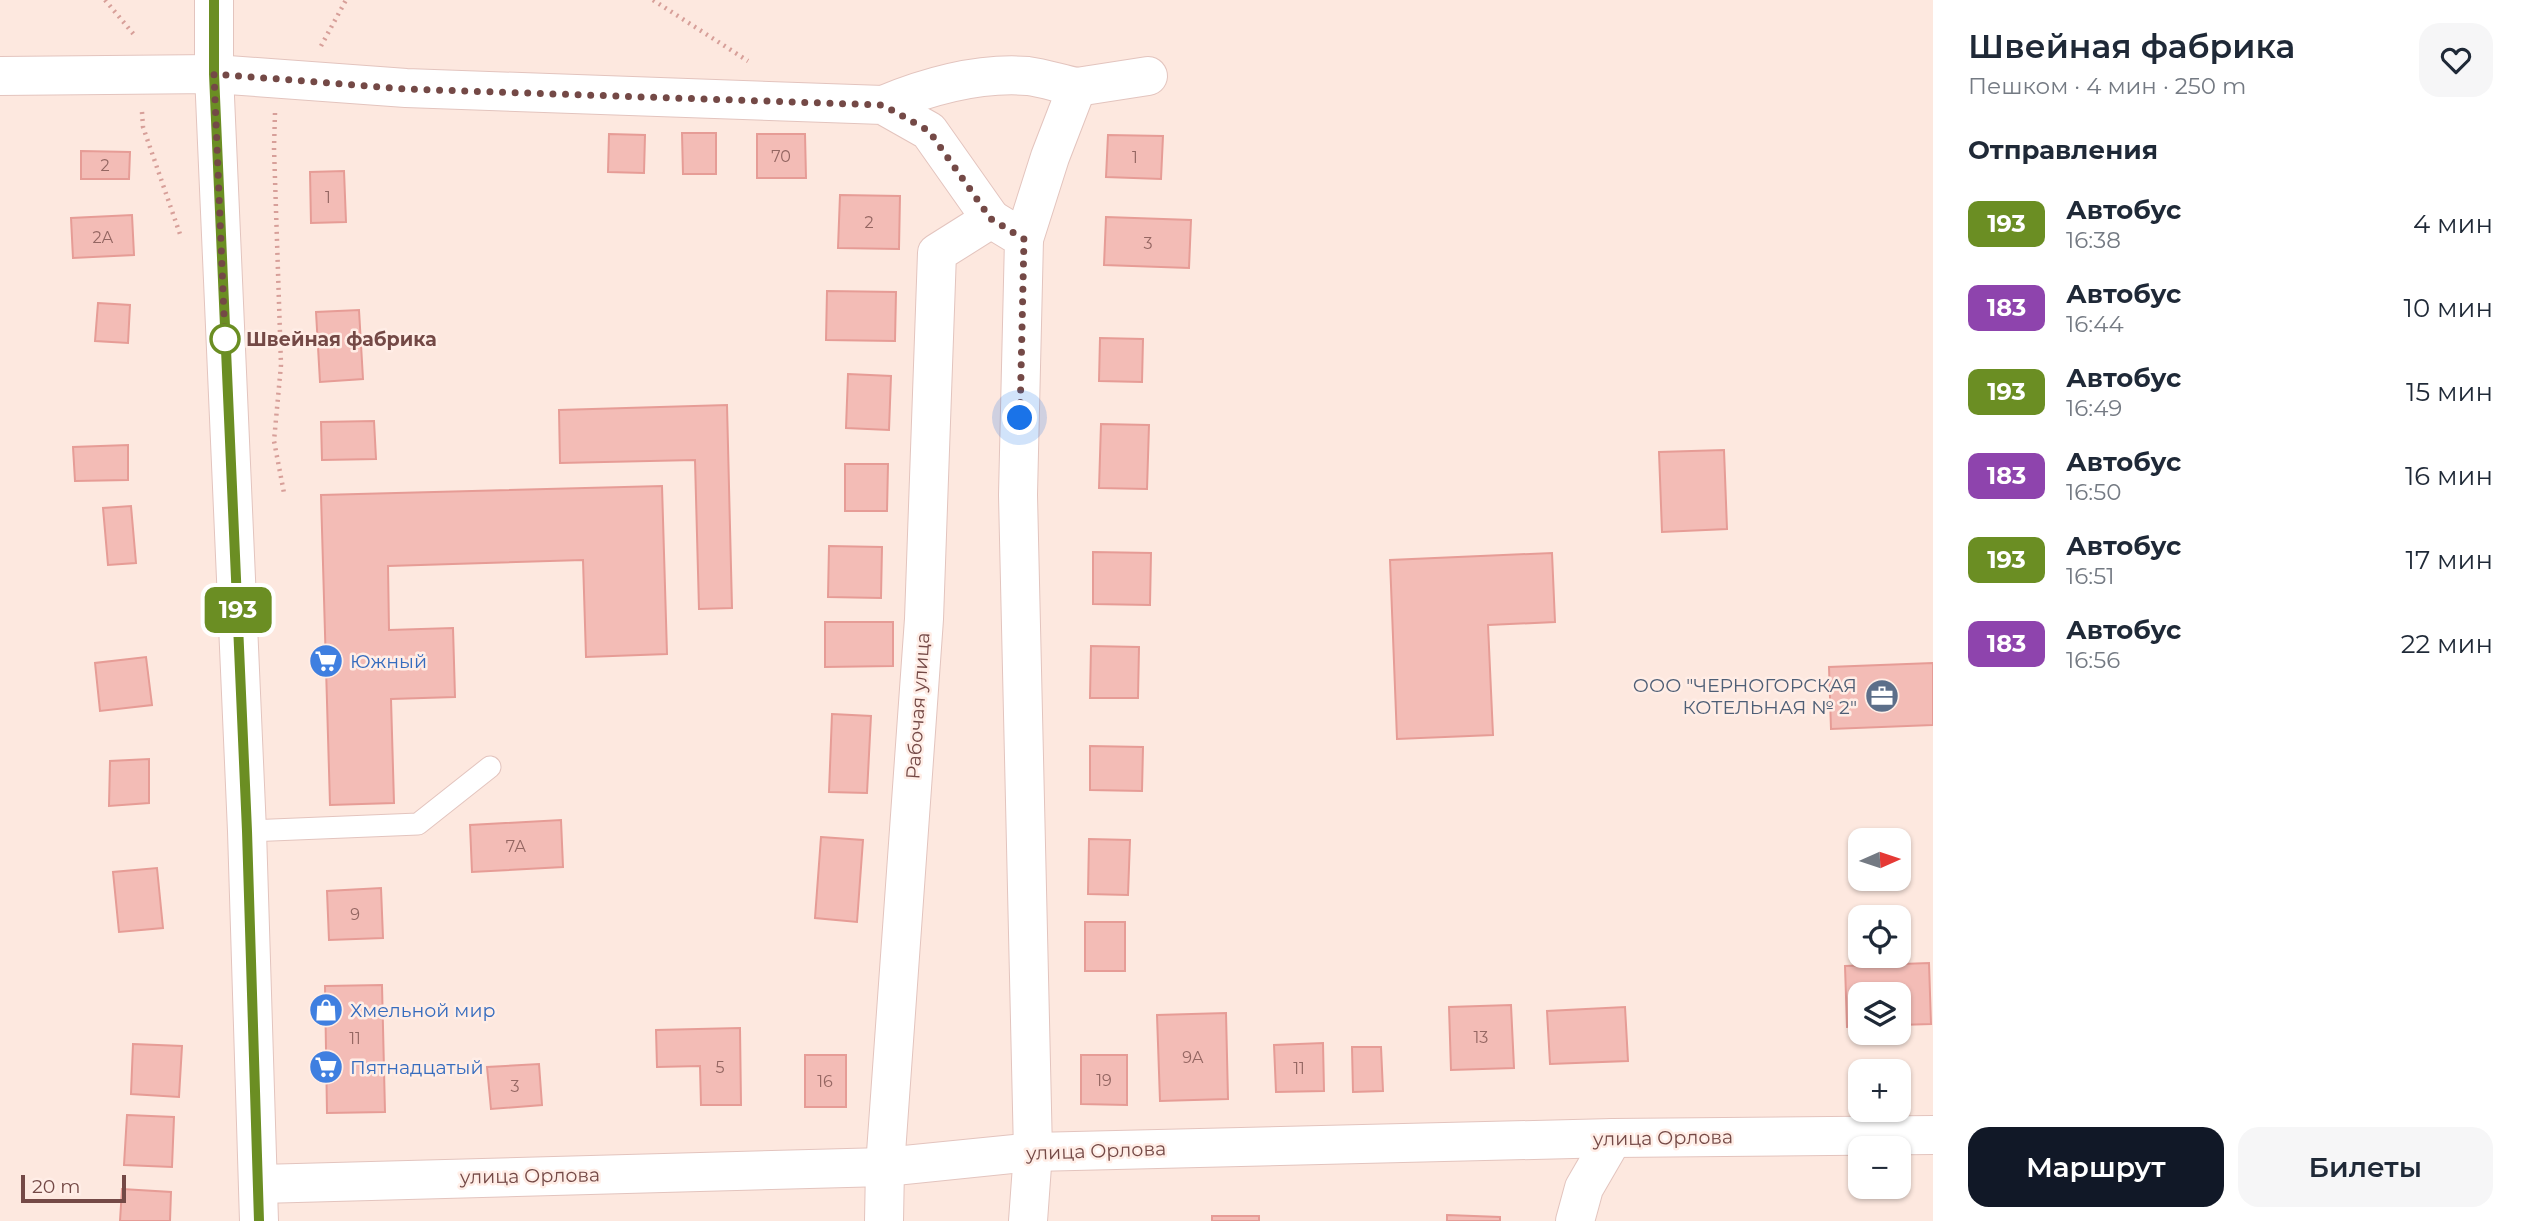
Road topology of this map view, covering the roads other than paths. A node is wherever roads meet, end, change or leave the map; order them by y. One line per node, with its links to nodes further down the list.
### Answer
1 (214, 0): 2 (street)
2 (214, 74): 3 (street); 6 (street); 10 (street)
3 (0, 76)
4 (1149, 76): 5 (street)
5 (1077, 88): 6 (street); 8 (street)
6 (883, 105): 7 (street)
7 (991, 219): 8 (street); 14 (street, Рабочая улица)
8 (1024, 239): 13 (street)
9 (490, 767): 10 (lane)
10 (247, 831): 15 (street)
11 (1933, 1135): 12 (street, улица Орлова)
12 (1613, 1138): 13 (street, улица Орлова); 16 (street)
13 (1033, 1152): 14 (street, улица Орлова); 18 (street)
14 (885, 1167): 15 (street, улица Орлова); 17 (street, Рабочая улица)
15 (259, 1203)
16 (1579, 1205): 19 (street)
17 (884, 1221)
18 (1028, 1221)
19 (1604, 1221)

